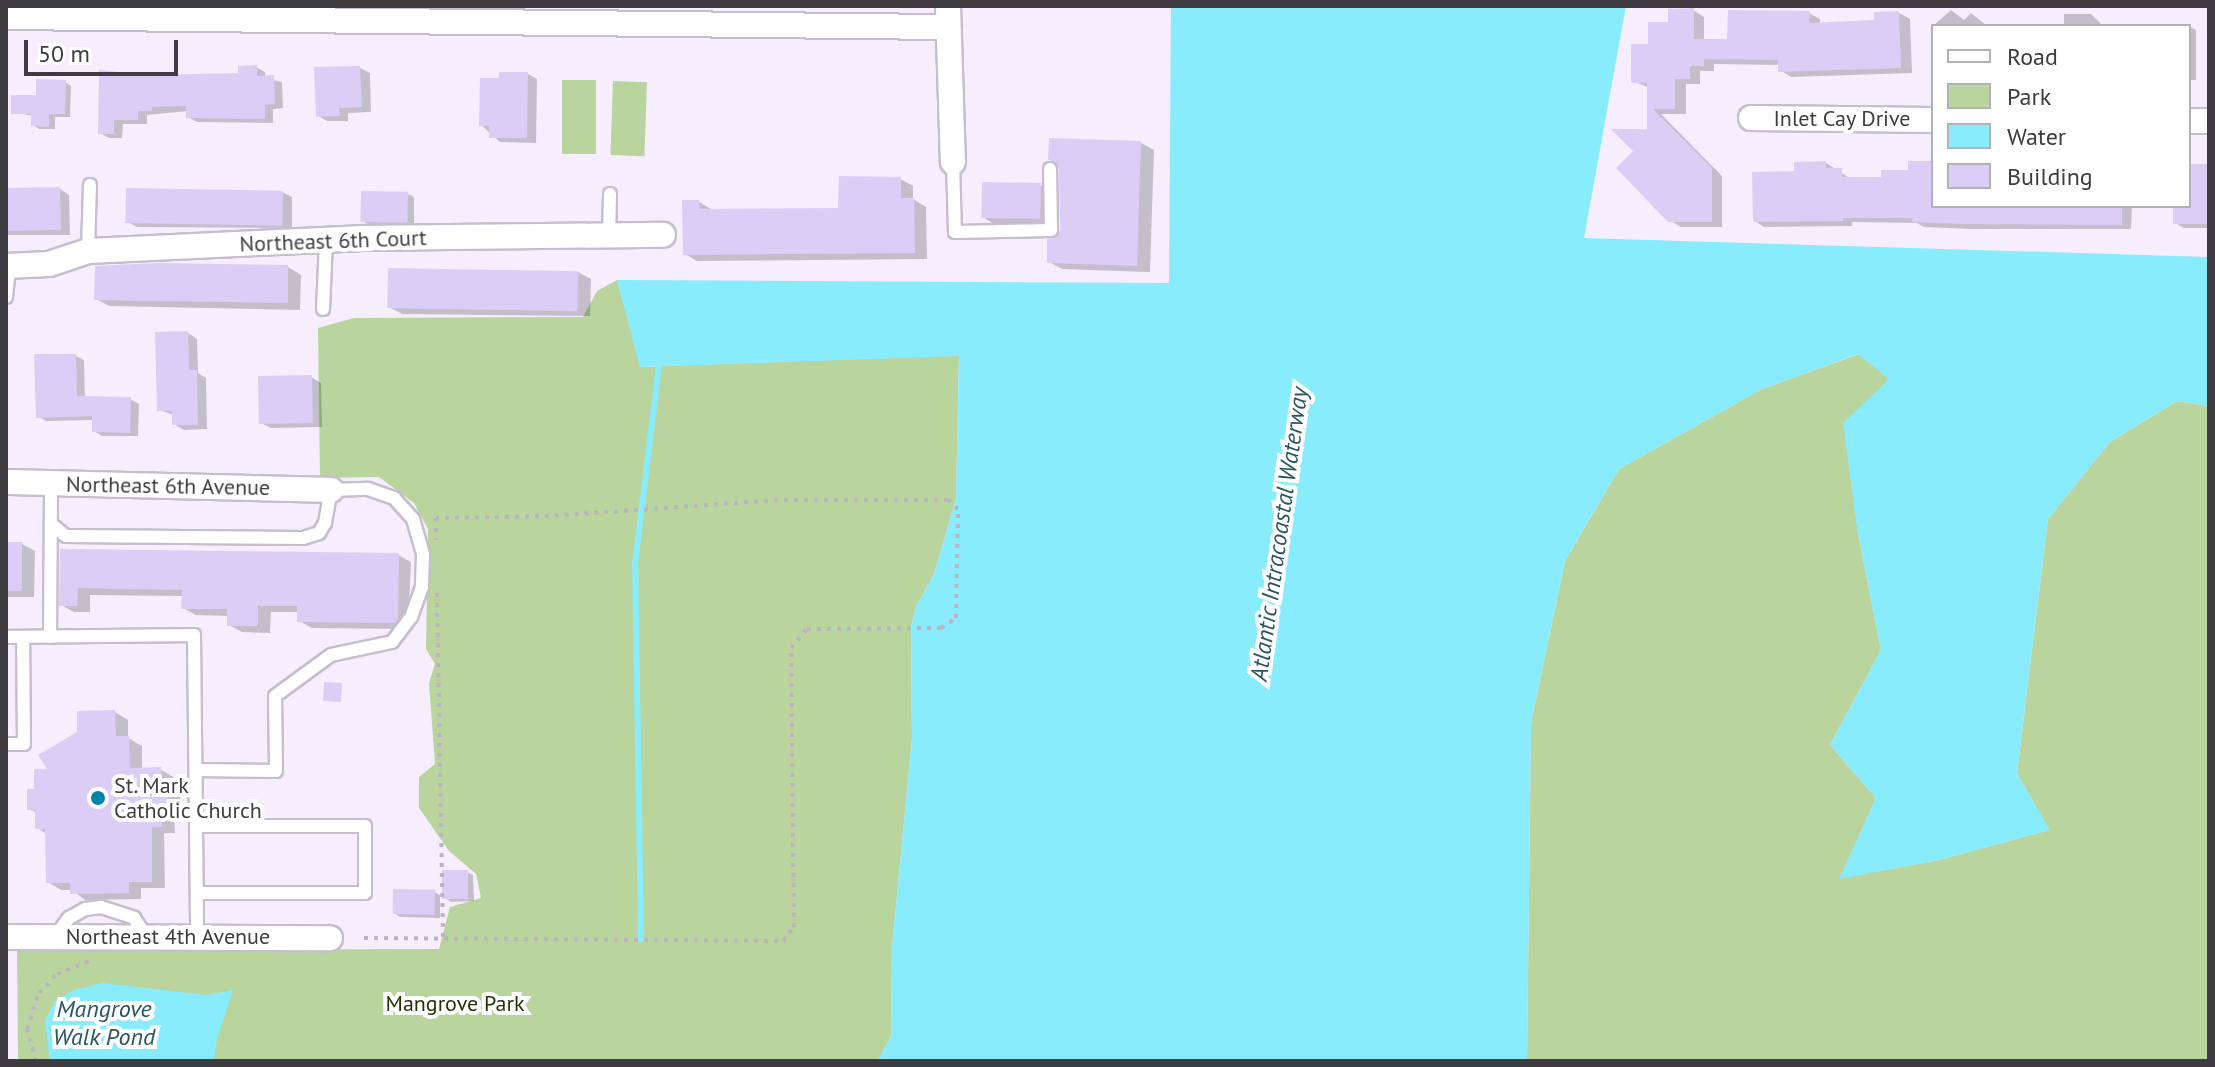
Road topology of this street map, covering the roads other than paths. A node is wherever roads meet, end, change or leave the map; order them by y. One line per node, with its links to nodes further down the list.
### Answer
1 (6, 17): 2 (street)
2 (948, 17): 5 (street)
3 (1751, 118): 4 (street, Inlet Cay Drive)
4 (1931, 120)
5 (953, 162): 6 (lane)
6 (1050, 169)
7 (90, 185): 12 (lane)
8 (610, 194): 10 (lane)
9 (663, 235): 10 (street, Northeast 6th Court)
10 (609, 236): 11 (street, Northeast 6th Court)
11 (326, 239): 12 (street, Northeast 6th Court); 15 (lane)
12 (88, 251): 13 (street, Northeast 6th Court)
13 (8, 266): 14 (lane)
14 (6, 297)
15 (323, 309)
16 (6, 482): 17 (street, Northeast 6th Avenue)
17 (51, 483): 18 (street, Northeast 6th Avenue); 19 (lane)
18 (331, 490): 19 (lane); 24 (lane)
19 (51, 524): 22 (lane)
20 (6, 637): 21 (lane)
21 (23, 637): 22 (lane); 23 (lane)
22 (50, 637): 24 (lane)
23 (6, 744)
24 (196, 770): 25 (lane)
25 (196, 826): 26 (lane); 26 (lane)
26 (197, 893): 28 (lane)
27 (6, 937): 28 (street, Northeast 4th Avenue)
28 (197, 937): 29 (street, Northeast 4th Avenue)
29 (330, 938)

